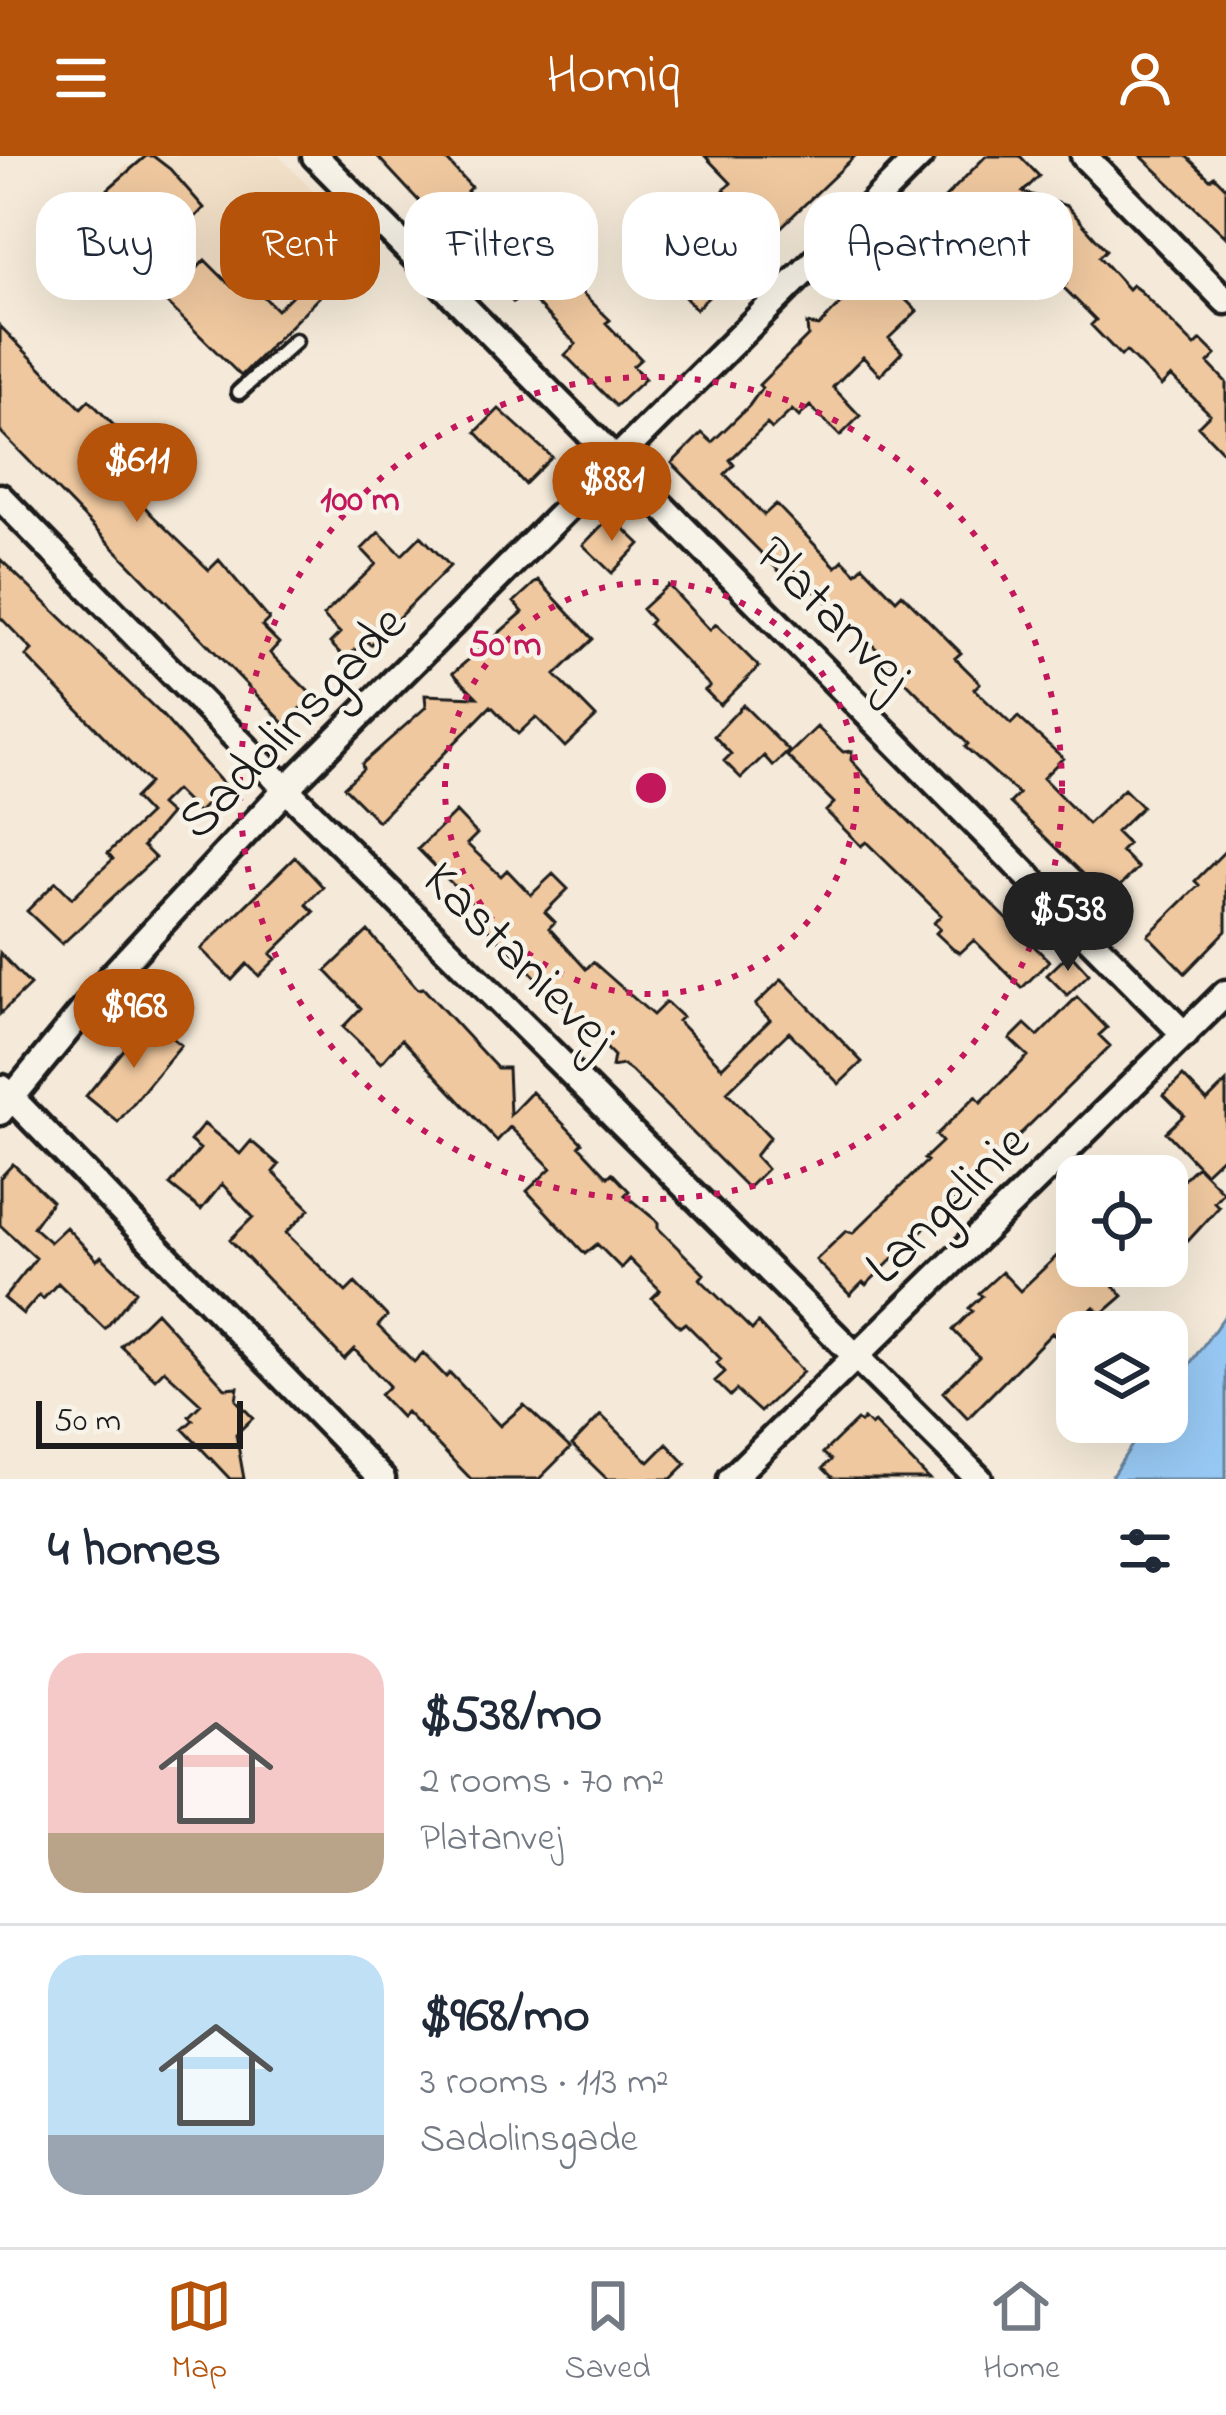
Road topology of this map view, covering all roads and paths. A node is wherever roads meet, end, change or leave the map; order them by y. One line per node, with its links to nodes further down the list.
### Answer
1 (316, 156): 7 (street, Platanvej)
2 (920, 156): 7 (street, Sadolinsgade)
3 (1084, 156): 4 (street)
4 (1226, 302)
5 (295, 341): 6 (lane)
6 (239, 392)
7 (616, 458): 9 (street, Sadolinsgade); 11 (street, Platanvej)
8 (0, 497): 9 (street, Kastanievej)
9 (286, 789): 12 (street, Sadolinsgade); 13 (street, Kastanievej)
10 (1226, 993): 11 (street, Langelinie)
11 (1185, 1035): 13 (street, Langelinie)
12 (4, 1099): 14 (street)
13 (856, 1356): 15 (street, Langelinie); 16 (street, Kastanievej)
14 (382, 1479)
15 (731, 1479)
16 (979, 1479)

